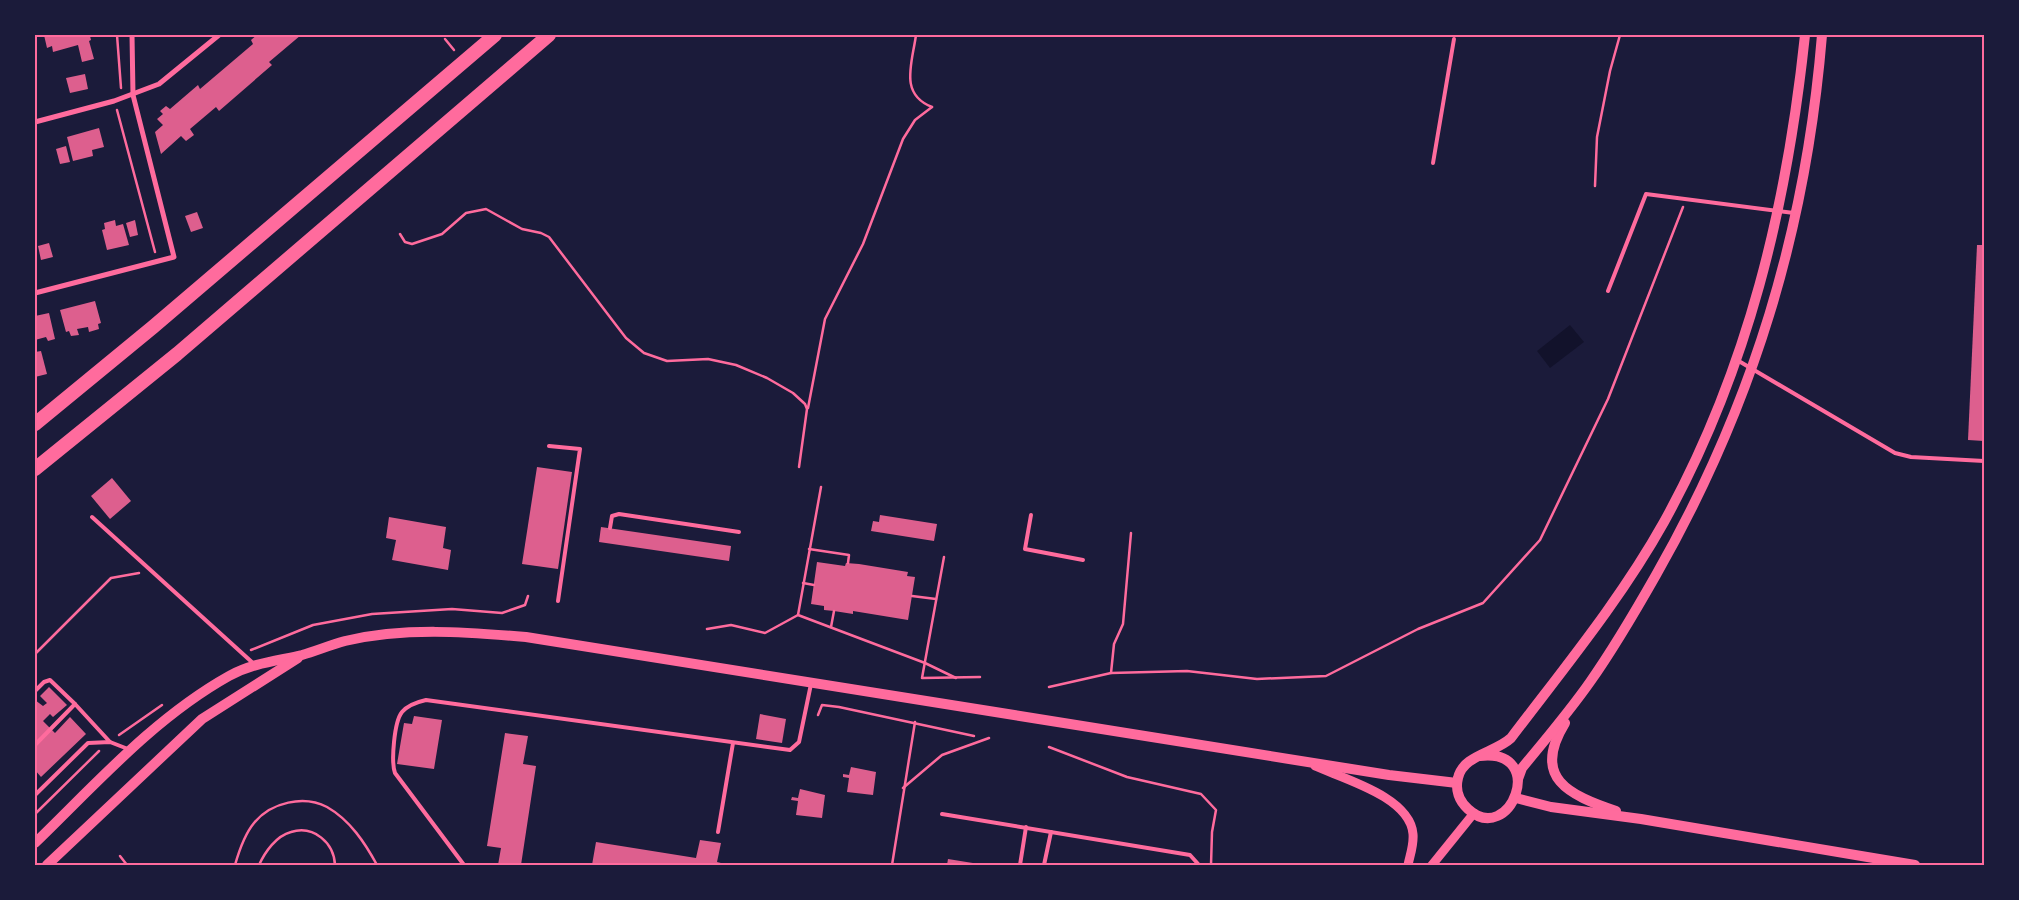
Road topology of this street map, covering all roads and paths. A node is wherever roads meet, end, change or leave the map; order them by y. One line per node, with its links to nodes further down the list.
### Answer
1 (117, 35): 14 (path)
2 (132, 35): 13 (street)
3 (219, 35): 13 (street)
4 (495, 35): 28 (highway)
5 (549, 35): 32 (highway)
6 (916, 35): 27 (path)
7 (1620, 35): 17 (path)
8 (1805, 35): 19 (main road)
9 (1822, 35): 20 (main road)
10 (445, 39): 12 (path)
11 (1454, 39): 16 (lane)
12 (454, 50)
13 (133, 95): 14 (street); 22 (street)
14 (114, 101): 15 (street); 22 (path)
15 (35, 122)
16 (1434, 163)
17 (1595, 186)
18 (1686, 199): 19 (lane); 23 (lane); 57 (path)
19 (1779, 211): 20 (lane); 25 (main road)
20 (1796, 214): 26 (main road)
21 (400, 234): 27 (path)
22 (157, 261): 24 (street)
23 (1608, 291)
24 (35, 293)
25 (1737, 360): 26 (lane); 75 (main road)
26 (1753, 369): 30 (lane); 61 (main road)
27 (807, 409): 31 (path)
28 (35, 424)
29 (549, 446): 48 (lane)
30 (1984, 461)
31 (799, 467)
32 (35, 469)
33 (821, 487): 39 (path)
34 (1032, 515): 41 (lane)
35 (92, 518): 43 (lane)
36 (610, 528): 37 (lane)
37 (739, 532)
38 (1132, 533): 57 (path)
39 (809, 549): 42 (path); 44 (path)
40 (944, 556): 47 (path)
41 (1083, 560)
42 (848, 563)
43 (148, 571): 53 (path); 56 (lane)
44 (803, 583): 45 (path); 50 (path)
45 (814, 585)
46 (912, 596): 47 (path)
47 (936, 600): 55 (path)
48 (558, 601)
49 (834, 611): 51 (path)
50 (798, 615): 51 (path); 52 (path)
51 (831, 627): 55 (path)
52 (708, 629)
53 (35, 654)
54 (303, 655): 56 (main road); 60 (main road); 91 (main road)
55 (924, 662): 59 (path); 59 (path)
56 (254, 664): 74 (main road)
57 (1111, 672): 62 (path)
58 (980, 677): 59 (path)
59 (956, 678)
60 (812, 682): 70 (lane); 76 (main road)
61 (1590, 682): 77 (main road); 85 (main road)
62 (1049, 687)
63 (35, 691): 64 (lane)
64 (75, 704): 69 (lane); 71 (lane)
65 (818, 715): 66 (path)
66 (915, 722): 67 (path); 79 (path)
67 (974, 736)
68 (990, 738): 79 (path)
69 (110, 742): 74 (lane); 80 (lane)
70 (733, 743): 87 (lane); 97 (lane)
71 (35, 745)
72 (1049, 747): 102 (path)
73 (100, 750): 83 (path)
74 (130, 750): 89 (main road)
75 (1480, 756): 77 (main road); 78 (main road)
76 (1308, 762): 78 (main road); 103 (street)
77 (1518, 779): 81 (main road)
78 (1457, 783): 82 (main road)
79 (903, 788): 98 (path)
80 (35, 795)
81 (1516, 798): 82 (main road); 85 (main road)
82 (1474, 813): 104 (street)
83 (35, 814)
84 (942, 814): 86 (lane)
85 (1641, 819): 105 (main road)
86 (1026, 827): 88 (lane); 99 (lane)
87 (718, 832)
88 (1051, 832): 100 (lane); 101 (lane)
89 (35, 843)
90 (120, 856): 92 (path)
91 (48, 865)
92 (127, 865)
93 (235, 865): 96 (path)
94 (259, 865): 95 (path)
95 (335, 865)
96 (377, 865)
97 (464, 865)
98 (892, 865)
99 (1020, 865)
100 (1044, 865)
101 (1199, 865)
102 (1210, 865)
103 (1408, 865)
104 (1432, 865)
105 (1915, 865)

